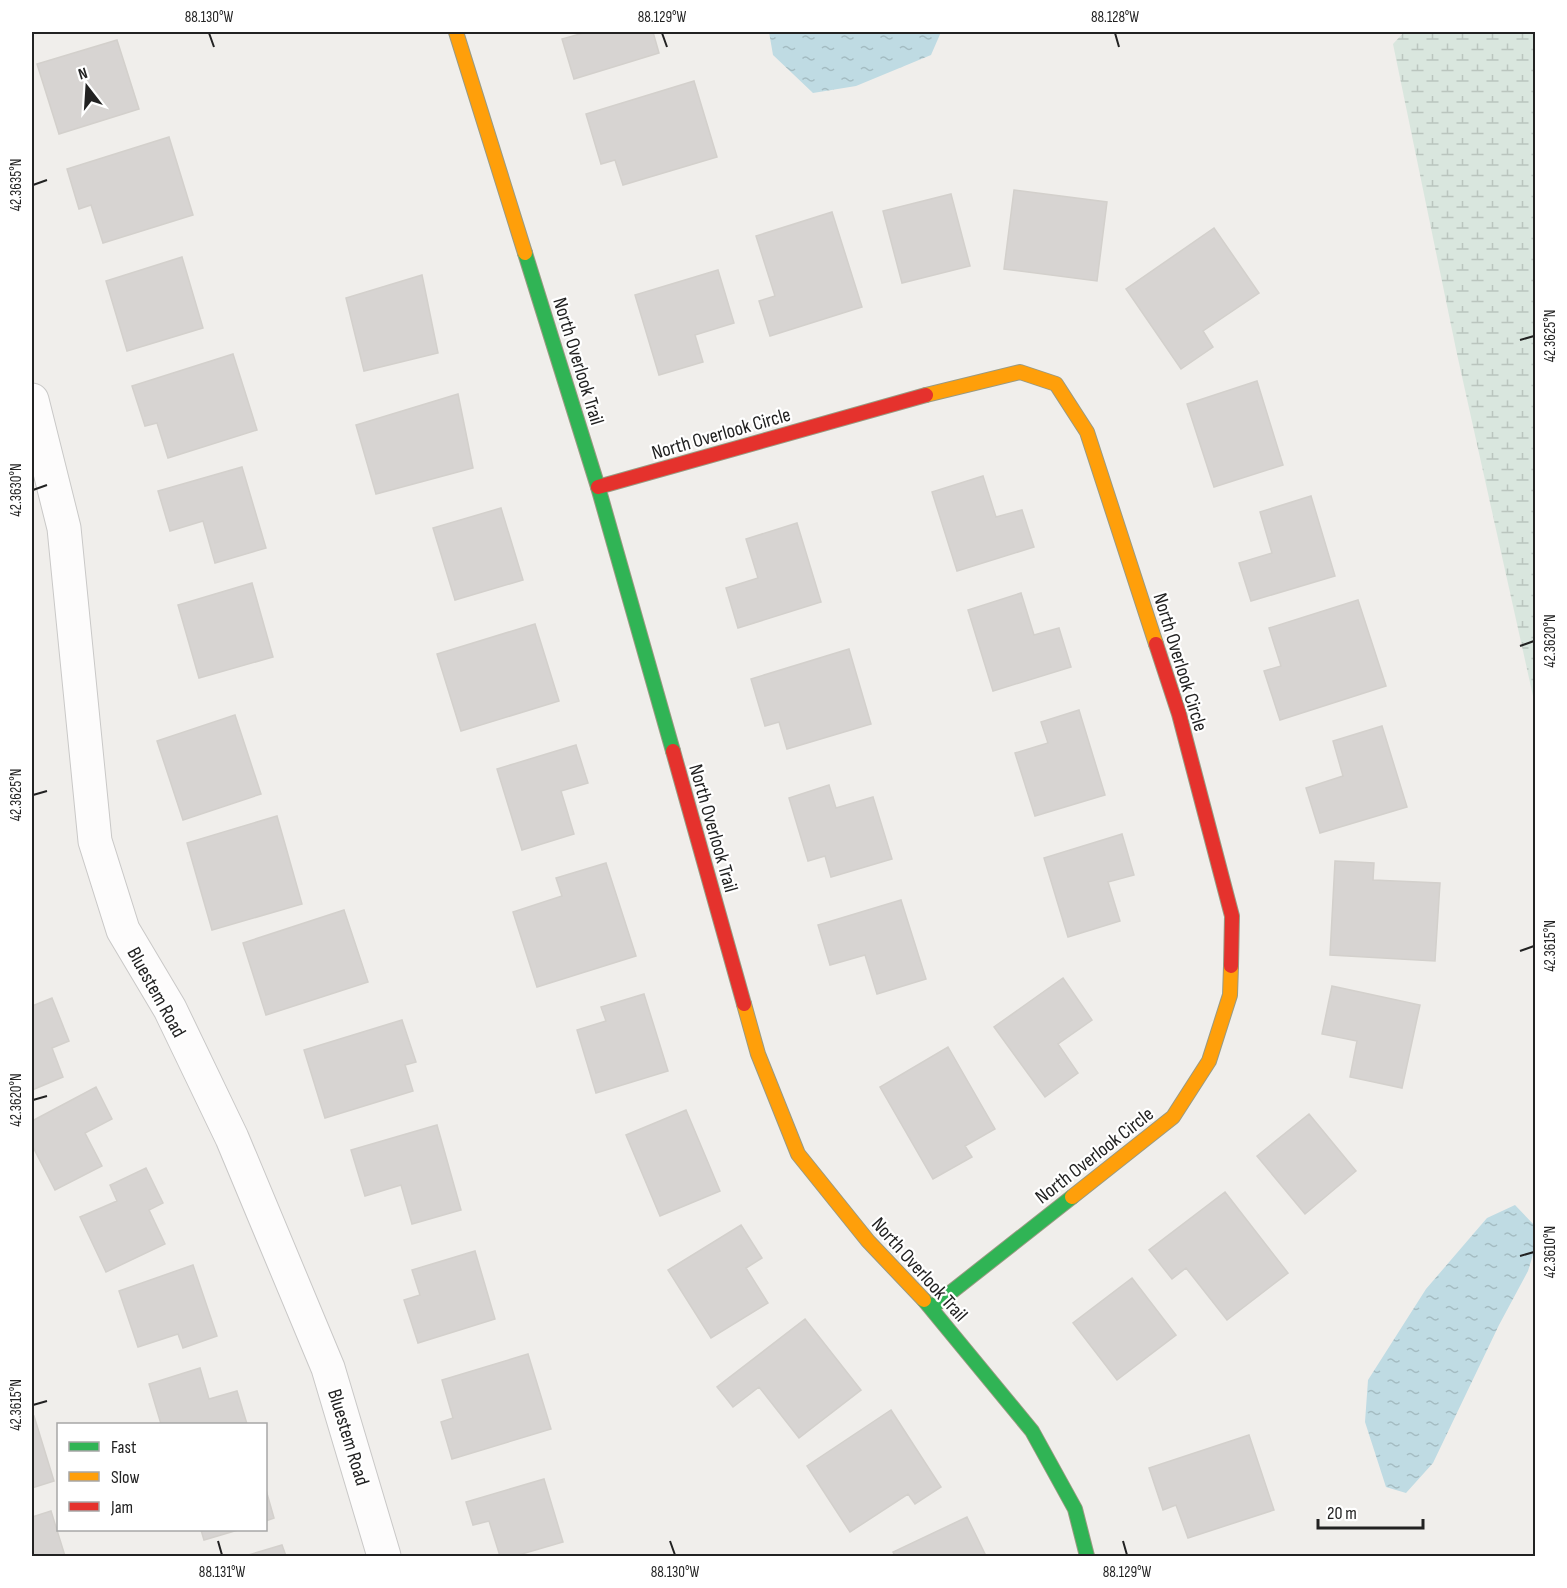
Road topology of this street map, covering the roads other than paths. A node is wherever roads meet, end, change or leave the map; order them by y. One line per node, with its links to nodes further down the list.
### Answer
1 (456, 32): 3 (street, North Overlook Trail)
2 (32, 400): 5 (street, Bluestem Road)
3 (598, 487): 4 (street, North Overlook Trail); 4 (street, North Overlook Circle)
4 (931, 1308): 6 (street, North Overlook Trail)
5 (384, 1557)
6 (1087, 1557)

